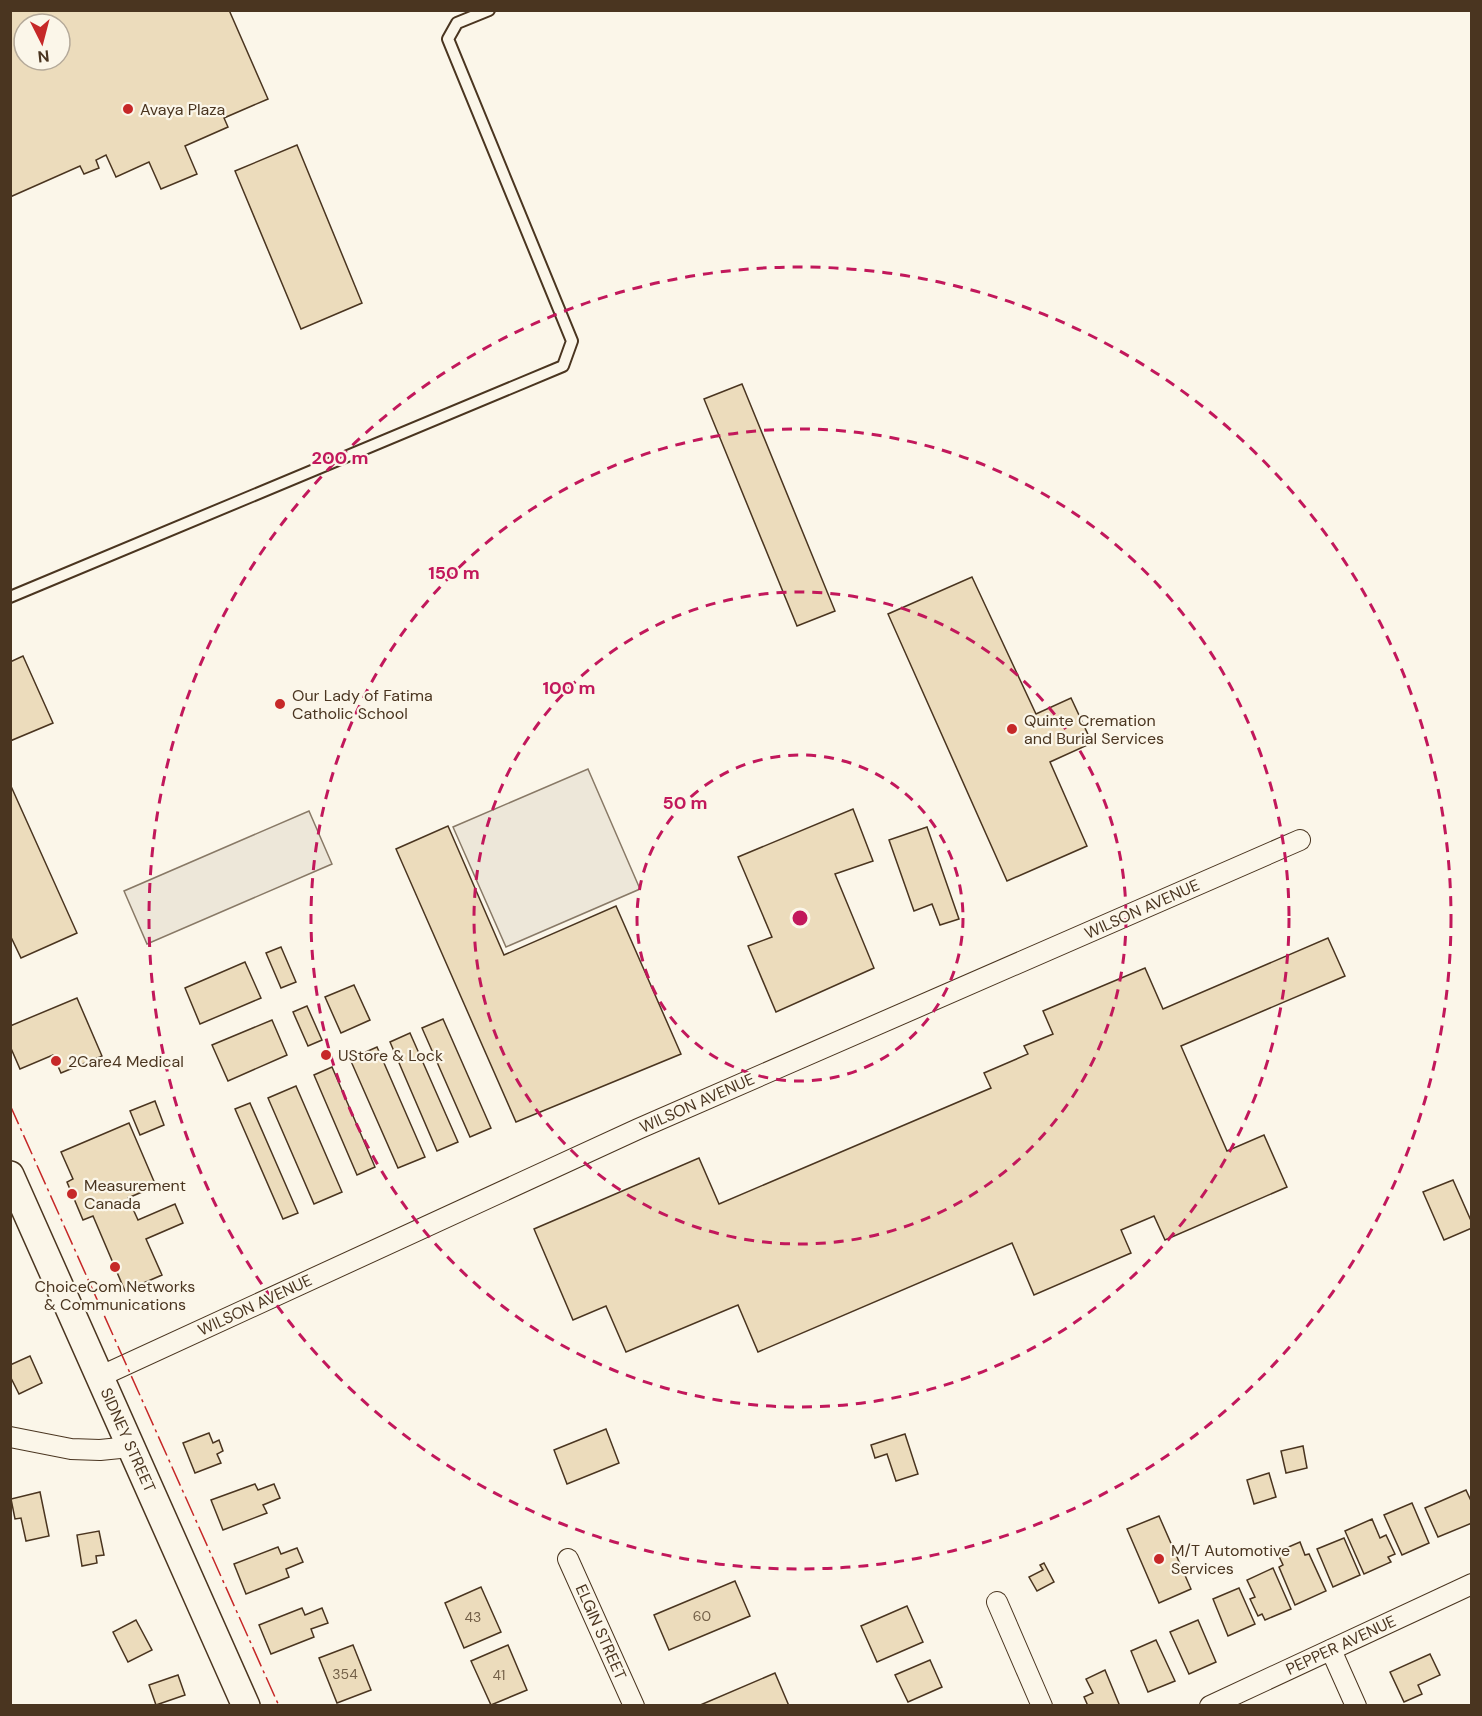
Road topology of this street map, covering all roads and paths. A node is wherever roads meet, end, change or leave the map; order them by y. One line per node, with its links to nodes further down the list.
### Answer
1 (489, 10): 2 (lane)
2 (10, 597)
3 (1300, 840): 5 (street, WILSON AVENUE)
4 (10, 1175): 5 (main road, SIDNEY STREET)
5 (99, 1377): 7 (main road, SIDNEY STREET)
6 (10, 1437): 7 (street)
7 (130, 1447): 12 (main road, SIDNEY STREET)
8 (568, 1559): 13 (street, ELGIN STREET)
9 (1472, 1584): 11 (street, PEPPER AVENUE)
10 (998, 1602): 14 (street)
11 (1330, 1650): 15 (street, PEPPER AVENUE); 16 (street)
12 (246, 1706)
13 (634, 1706)
14 (1042, 1706)
15 (1210, 1706)
16 (1356, 1706)

